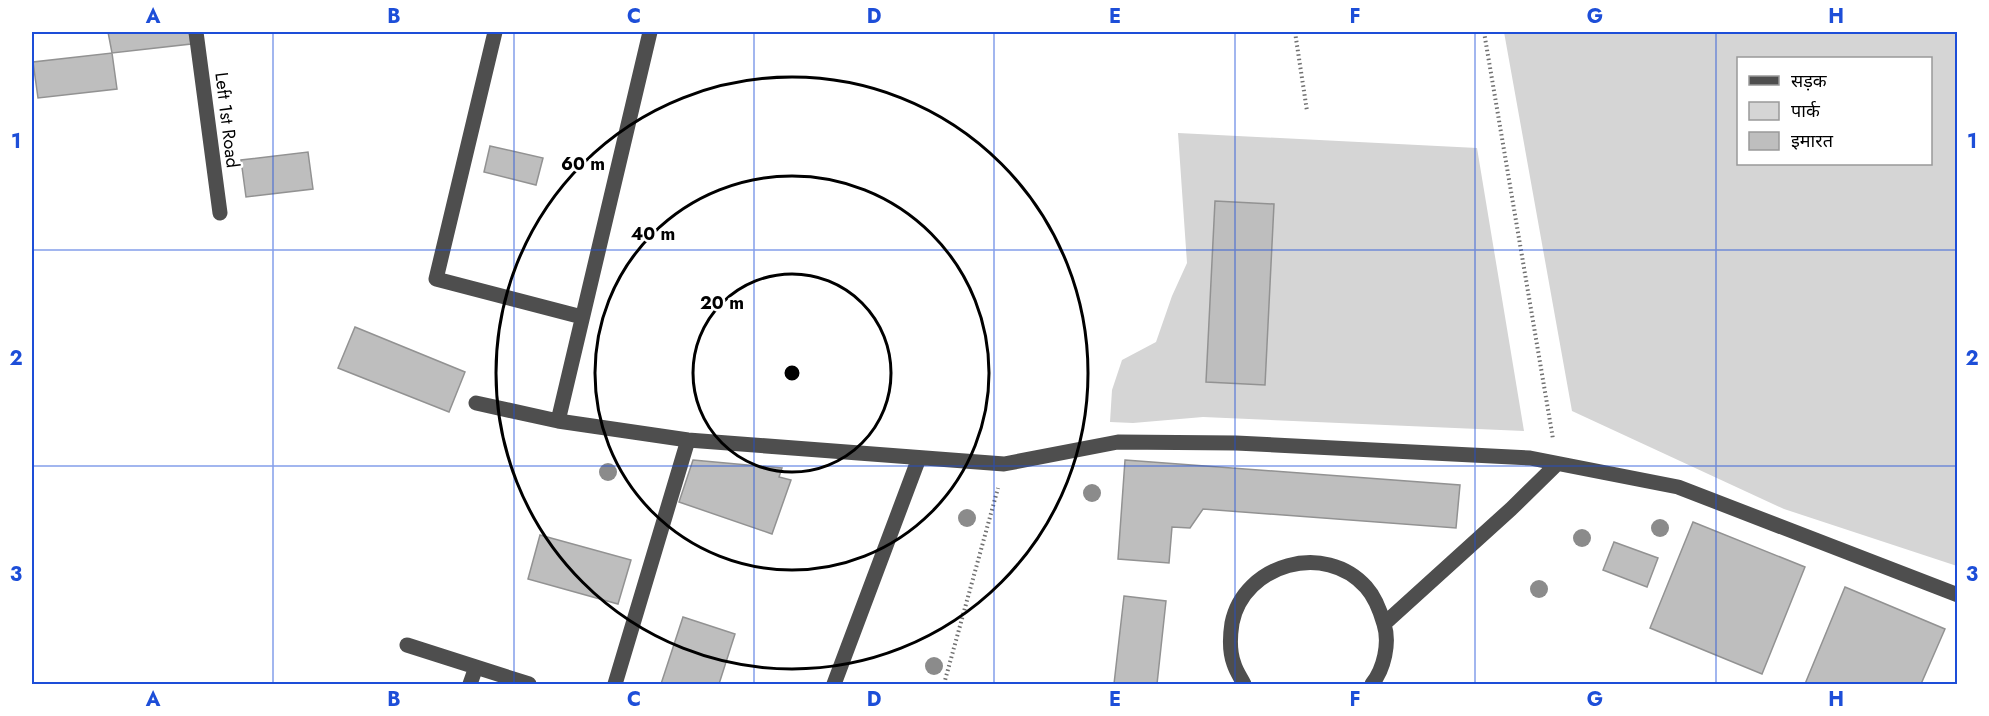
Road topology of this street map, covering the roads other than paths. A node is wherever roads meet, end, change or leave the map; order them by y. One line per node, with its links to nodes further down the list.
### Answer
1 (196, 32): 4 (street, Left 1st Road)
2 (495, 32): 5 (street)
3 (650, 32): 5 (street)
4 (220, 213)
5 (582, 317): 7 (street)
6 (476, 403): 7 (street)
7 (558, 421): 8 (street)
8 (688, 440): 9 (street); 17 (street)
9 (919, 458): 10 (street); 18 (street)
10 (1557, 464): 11 (street); 12 (street)
11 (1958, 595)
12 (1384, 624): 19 (street); 20 (street)
13 (407, 645): 14 (street)
14 (476, 667): 15 (street); 16 (street)
15 (470, 684)
16 (530, 684)
17 (615, 684)
18 (834, 684)
19 (1244, 684)
20 (1372, 684)

